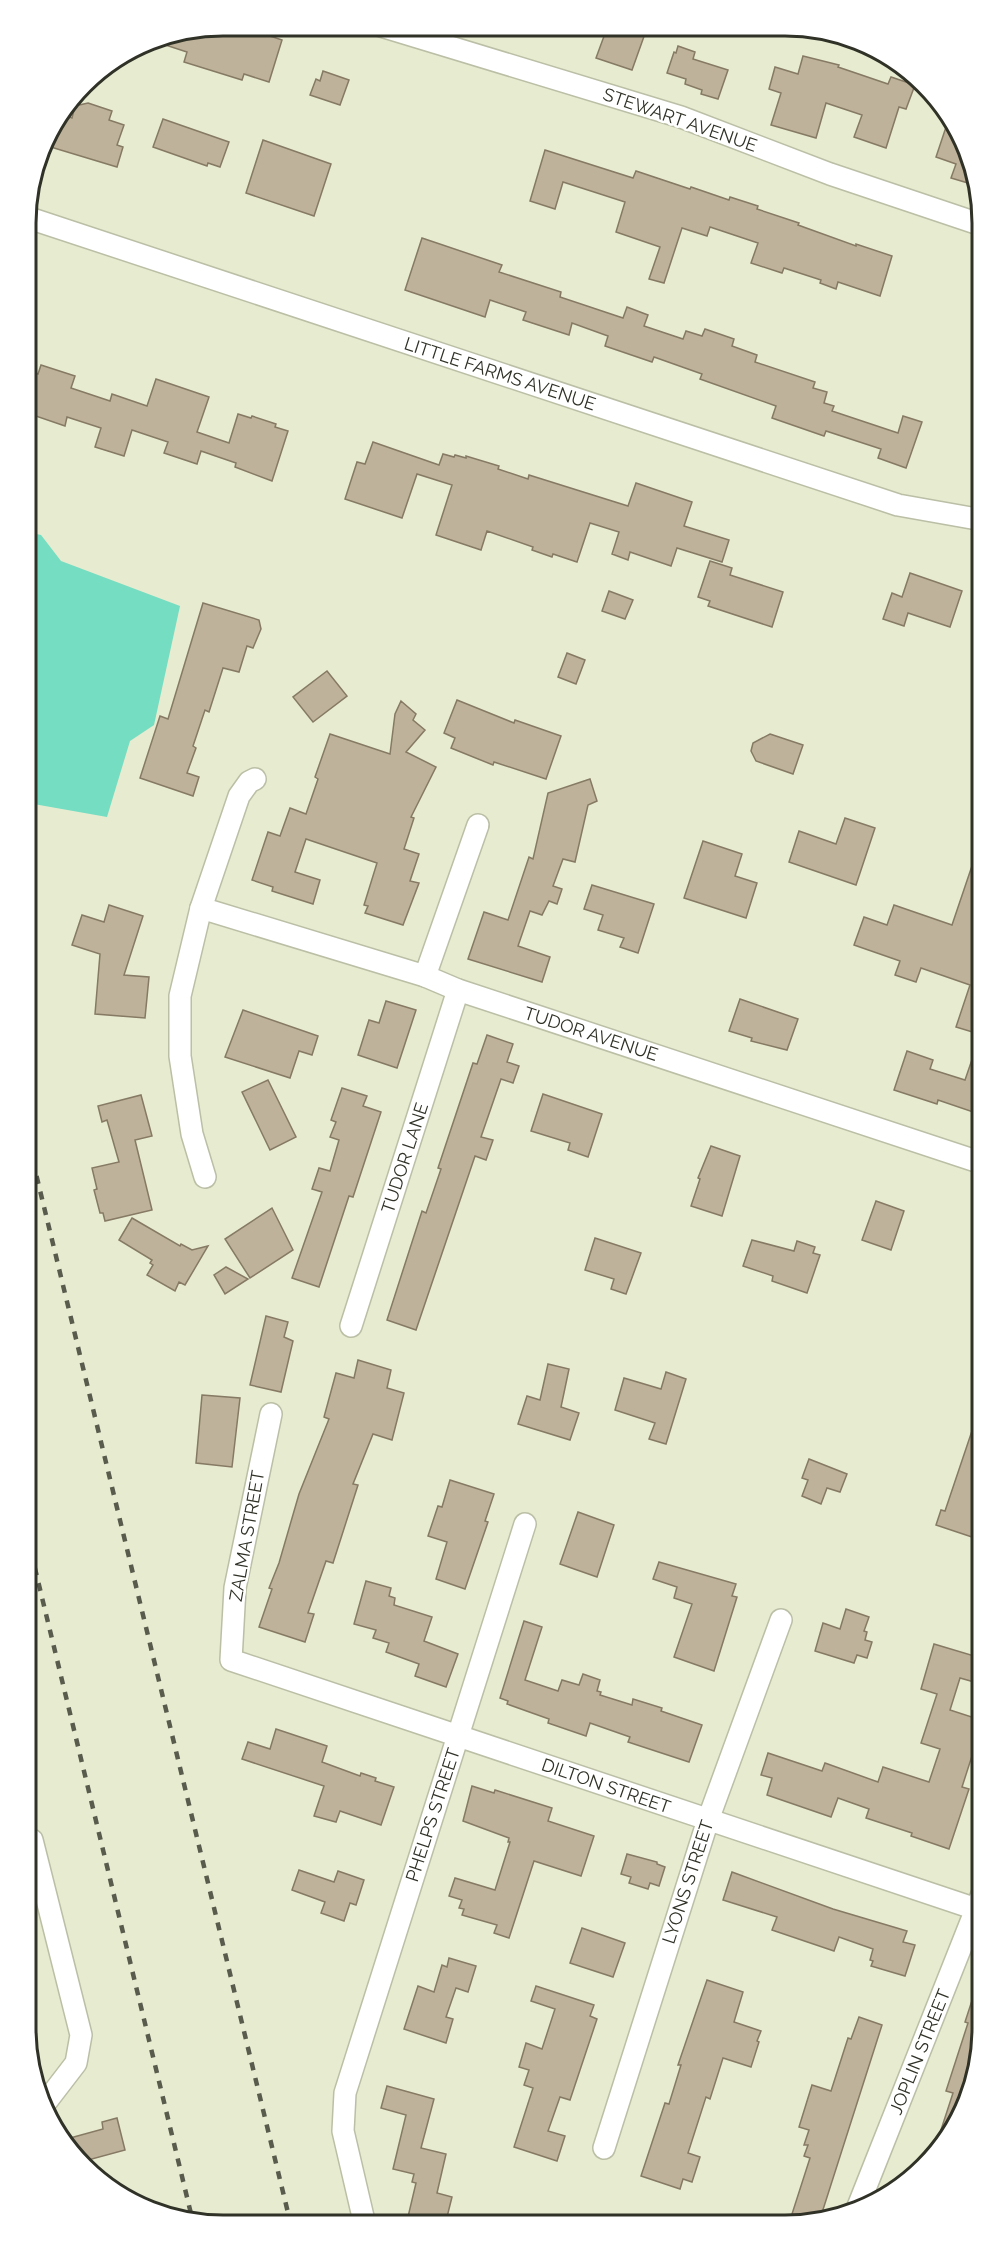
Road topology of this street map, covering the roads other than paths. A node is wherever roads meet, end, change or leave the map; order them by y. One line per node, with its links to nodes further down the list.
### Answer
1 (411, 36): 3 (street, STEWART AVENUE)
2 (36, 220): 4 (street, LITTLE FARMS AVENUE)
3 (972, 221)
4 (972, 518)
5 (255, 779): 7 (street)
6 (478, 825): 8 (street)
7 (201, 908): 8 (street, TUDOR AVENUE); 11 (street)
8 (425, 976): 9 (street, TUDOR AVENUE)
9 (458, 990): 10 (street, TUDOR AVENUE); 12 (street, TUDOR LANE)
10 (972, 1160)
11 (205, 1177)
12 (351, 1326)
13 (271, 1414): 16 (street, ZALMA STREET)
14 (525, 1524): 17 (street, PHELPS STREET)
15 (781, 1620): 18 (street, LYONS STREET)
16 (231, 1660): 17 (street, DILTON STREET)
17 (458, 1736): 18 (street, DILTON STREET); 25 (street, PHELPS STREET)
18 (708, 1820): 20 (street, DILTON STREET); 23 (street, LYONS STREET)
19 (36, 1869): 22 (street)
20 (972, 1902)
21 (972, 1925): 24 (street, JOPLIN STREET)
22 (49, 2098)
23 (604, 2148)
24 (861, 2199)
25 (363, 2215)

